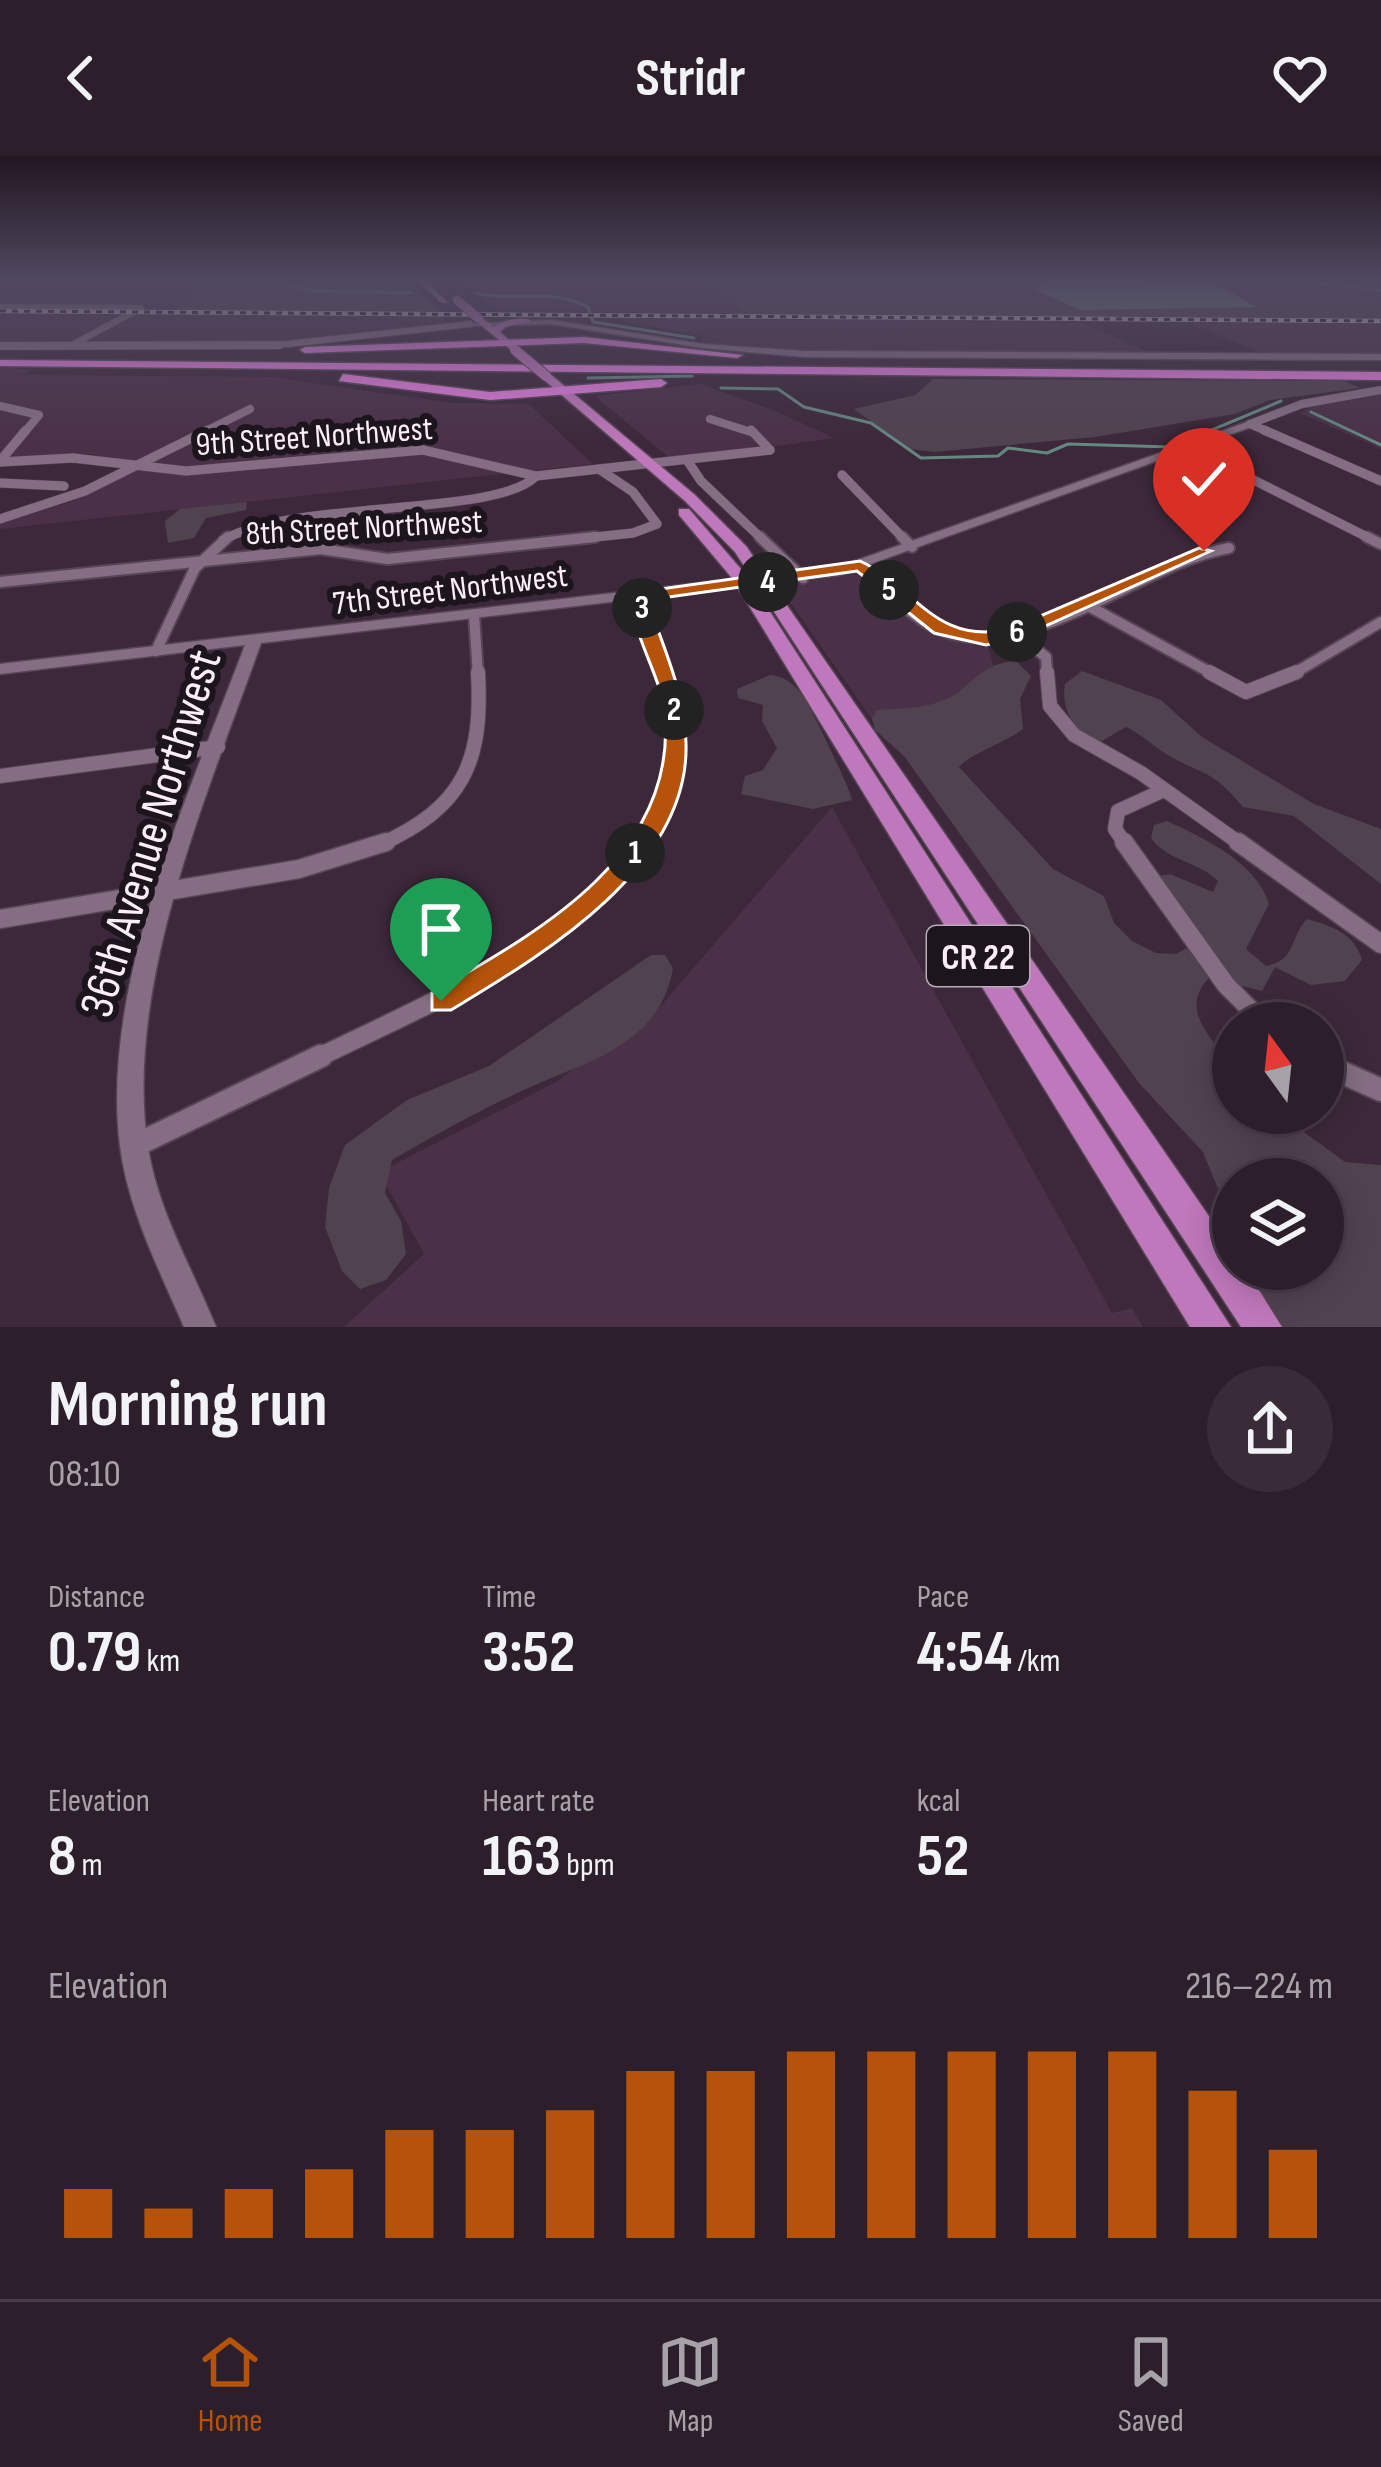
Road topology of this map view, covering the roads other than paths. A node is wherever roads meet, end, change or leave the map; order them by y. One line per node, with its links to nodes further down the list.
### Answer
1 (92, 334): 8 (street)
2 (370, 334): 8 (street)
3 (488, 334): 6 (main road, CR 22)
4 (502, 334): 6 (main road)
5 (617, 334): 9 (street)
6 (499, 343): 10 (highway); 12 (highway); 17 (main road, CR 22); 17 (main road, CR 22, bridge)
7 (0, 346): 8 (street)
8 (67, 347)
9 (1381, 357)
10 (0, 358): 11 (highway); 12 (highway)
11 (102, 364): 13 (highway); 17 (highway)
12 (932, 364): 14 (highway)
13 (978, 372): 14 (highway); 15 (highway)
14 (1381, 372)
15 (597, 390): 17 (highway); 18 (highway)
16 (1381, 390): 22 (street, 7th Street Northwest)
17 (559, 394): 18 (main road, CR 22); 26 (main road, CR 22)
18 (579, 404): 26 (main road, CR 22)
19 (0, 406): 25 (street)
20 (250, 409): 27 (street)
21 (710, 419): 24 (street, 9th Street Northwest)
22 (1250, 424): 23 (street, 7th Street Northwest); 31 (street)
23 (1192, 448): 35 (street); 36 (street, 7th Street Northwest)
24 (687, 460): 26 (street, 9th Street Northwest); 40 (street)
25 (2, 464): 27 (street, 9th Street Northwest)
26 (641, 465): 28 (street, 9th Street Northwest); 42 (main road, CR 22)
27 (136, 466): 30 (street, 9th Street Northwest); 34 (street)
28 (599, 469): 30 (street, 9th Street Northwest); 38 (street, 8th Street Northwest)
29 (842, 475): 36 (street)
30 (536, 476): 38 (street)
31 (1381, 482)
32 (0, 483): 33 (street)
33 (64, 486)
34 (0, 519)
35 (1381, 544)
36 (912, 547): 39 (street, 7th Street Northwest)
37 (1229, 548): 44 (street)
38 (199, 562): 41 (street, 8th Street Northwest); 49 (street)
39 (860, 566): 40 (street, 7th Street Northwest); 47 (street)
40 (803, 578): 42 (street, 7th Street Northwest)
41 (0, 583)
42 (753, 583): 43 (street, 7th Street Northwest); 62 (main road, CR 22); 63 (main road, CR 22)
43 (638, 596): 45 (street, 7th Street Northwest); 60 (street)
44 (1083, 603): 46 (street); 47 (street)
45 (474, 615): 48 (street, 7th Street Northwest); 54 (street)
46 (1381, 622)
47 (1015, 633): 53 (street)
48 (254, 640): 49 (street, 7th Street Northwest); 51 (street, 36th Avenue Northwest)
49 (157, 651): 50 (street, 7th Street Northwest)
50 (0, 670)
51 (218, 747): 52 (street); 54 (street, 36th Avenue Northwest)
52 (0, 776)
53 (1164, 790): 56 (street); 57 (street)
54 (170, 891): 55 (street); 60 (street, 36th Avenue Northwest)
55 (0, 919)
56 (1381, 944)
57 (1243, 1002)
58 (1344, 1073): 59 (street)
59 (1381, 1090)
60 (134, 1146): 61 (street, 36th Avenue Northwest)
61 (200, 1327)
62 (1212, 1327)
63 (1263, 1327)

